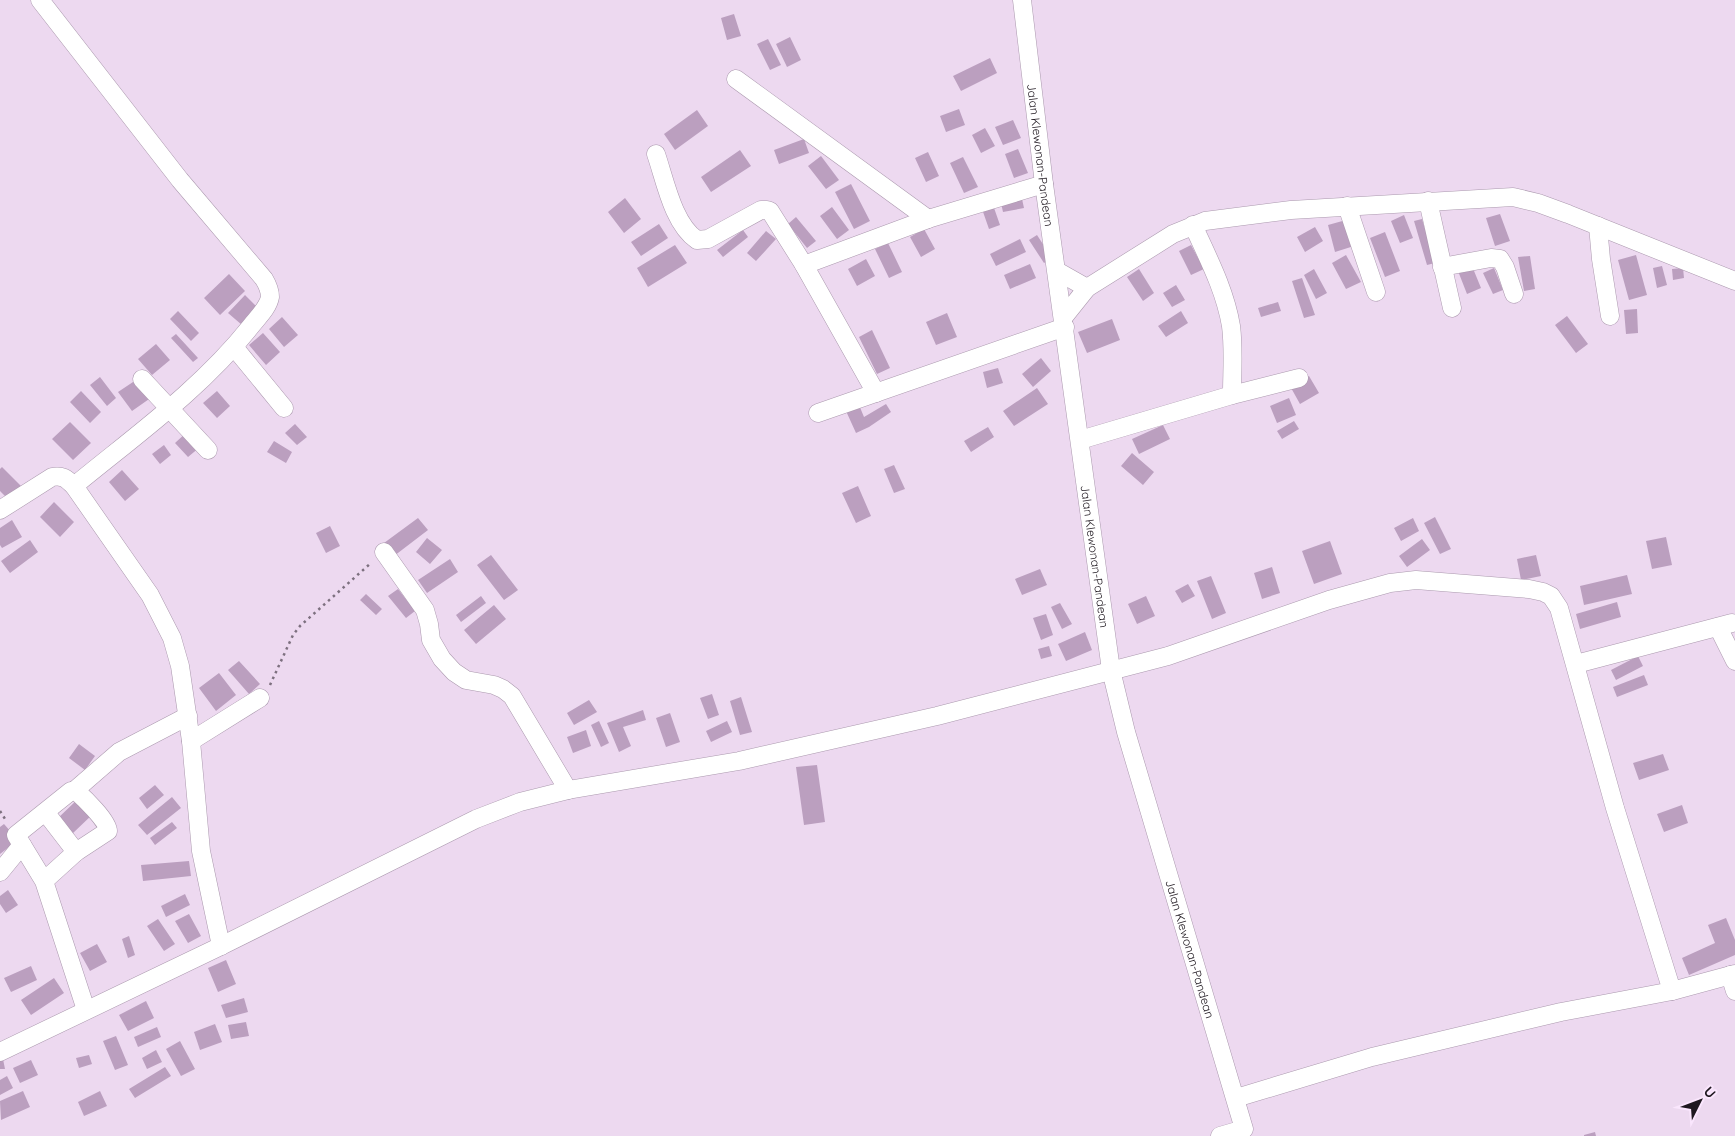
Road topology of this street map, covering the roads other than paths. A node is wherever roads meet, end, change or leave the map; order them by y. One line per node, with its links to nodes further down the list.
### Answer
1 (40, 0): 21 (street)
2 (1022, 0): 5 (street, Jalan Klewonan-Pandean)
3 (736, 78): 8 (street)
4 (656, 154): 11 (street)
5 (1044, 184): 8 (street); 13 (street, Jalan Klewonan-Pandean)
6 (1428, 201): 7 (street); 10 (street); 12 (street)
7 (1348, 206): 9 (street); 16 (street)
8 (928, 219): 11 (street)
9 (1193, 225): 15 (street); 25 (street)
10 (1598, 226): 14 (street); 19 (street)
11 (804, 265): 24 (street)
12 (1442, 267): 17 (street); 18 (street)
13 (1057, 271): 15 (street); 20 (street, Jalan Klewonan-Pandean)
14 (1735, 281)
15 (1087, 288): 20 (street)
16 (1376, 292)
17 (1514, 294)
18 (1452, 308)
19 (1610, 316)
20 (1064, 322): 24 (street); 29 (street, Jalan Klewonan-Pandean)
21 (234, 348): 26 (street); 27 (street)
22 (1300, 378): 25 (street)
23 (142, 379): 26 (street)
24 (876, 393): 28 (street)
25 (1232, 395): 29 (street)
26 (169, 408): 30 (street); 31 (street)
27 (284, 408)
28 (818, 413)
29 (1080, 440): 36 (street, Jalan Klewonan-Pandean)
30 (208, 450)
31 (74, 486): 32 (street); 38 (street)
32 (0, 510)
33 (384, 552): 40 (street)
34 (1735, 661): 35 (street)
35 (1576, 664): 36 (street); 49 (street)
36 (1111, 670): 40 (street); 52 (street, Jalan Klewonan-Pandean)
37 (260, 698): 39 (street)
38 (188, 716): 39 (street); 41 (street)
39 (191, 741): 47 (street)
40 (568, 790): 47 (street)
41 (74, 791): 42 (street); 44 (street)
42 (46, 812): 43 (street); 44 (street)
43 (22, 845): 45 (street); 46 (street)
44 (76, 852): 46 (street)
45 (0, 872)
46 (44, 881): 50 (street)
47 (222, 946): 50 (street)
48 (1733, 980): 49 (street)
49 (1672, 991): 52 (street)
50 (86, 1010): 51 (street)
51 (0, 1052)
52 (1236, 1098): 53 (street, Jalan Klewonan-Pandean)
53 (1246, 1132): 54 (street)
54 (1220, 1136)

